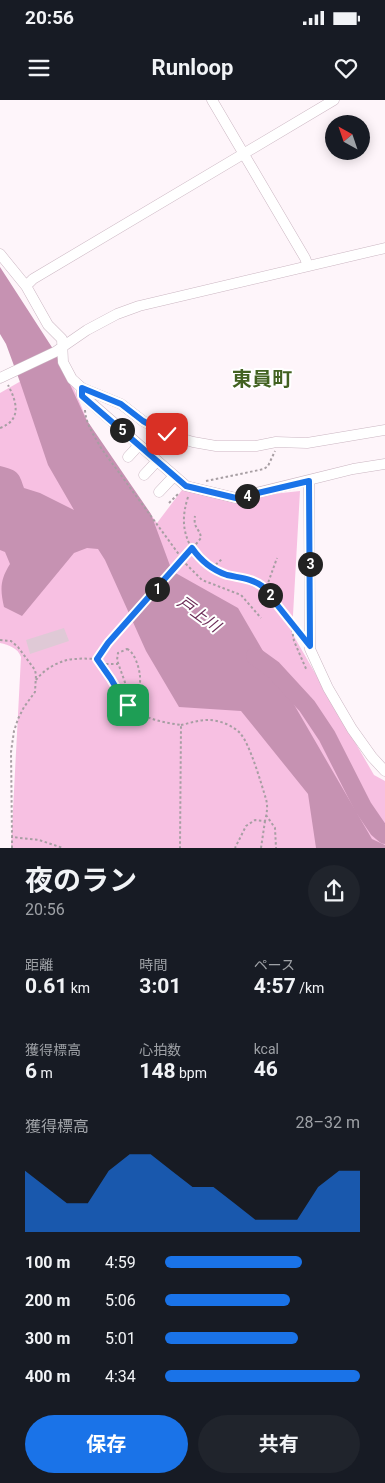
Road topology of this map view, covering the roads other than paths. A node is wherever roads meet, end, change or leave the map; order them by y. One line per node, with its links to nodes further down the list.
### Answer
1 (212, 100): 3 (street)
2 (334, 100): 3 (street)
3 (244, 153): 6 (street); 7 (street)
4 (385, 248): 6 (street)
5 (0, 254): 7 (street)
6 (308, 266): 8 (street)
7 (26, 286): 8 (street)
8 (59, 350): 9 (street); 10 (street)
9 (4, 376)
10 (82, 392): 11 (street); 12 (street)
11 (385, 430)
12 (138, 445): 13 (street); 14 (street)
13 (128, 457)
14 (157, 461): 16 (street); 17 (street)
15 (385, 464): 18 (street)
16 (144, 475)
17 (174, 476): 18 (street); 19 (street)
18 (309, 481): 20 (street)
19 (160, 492)
20 (385, 771)

